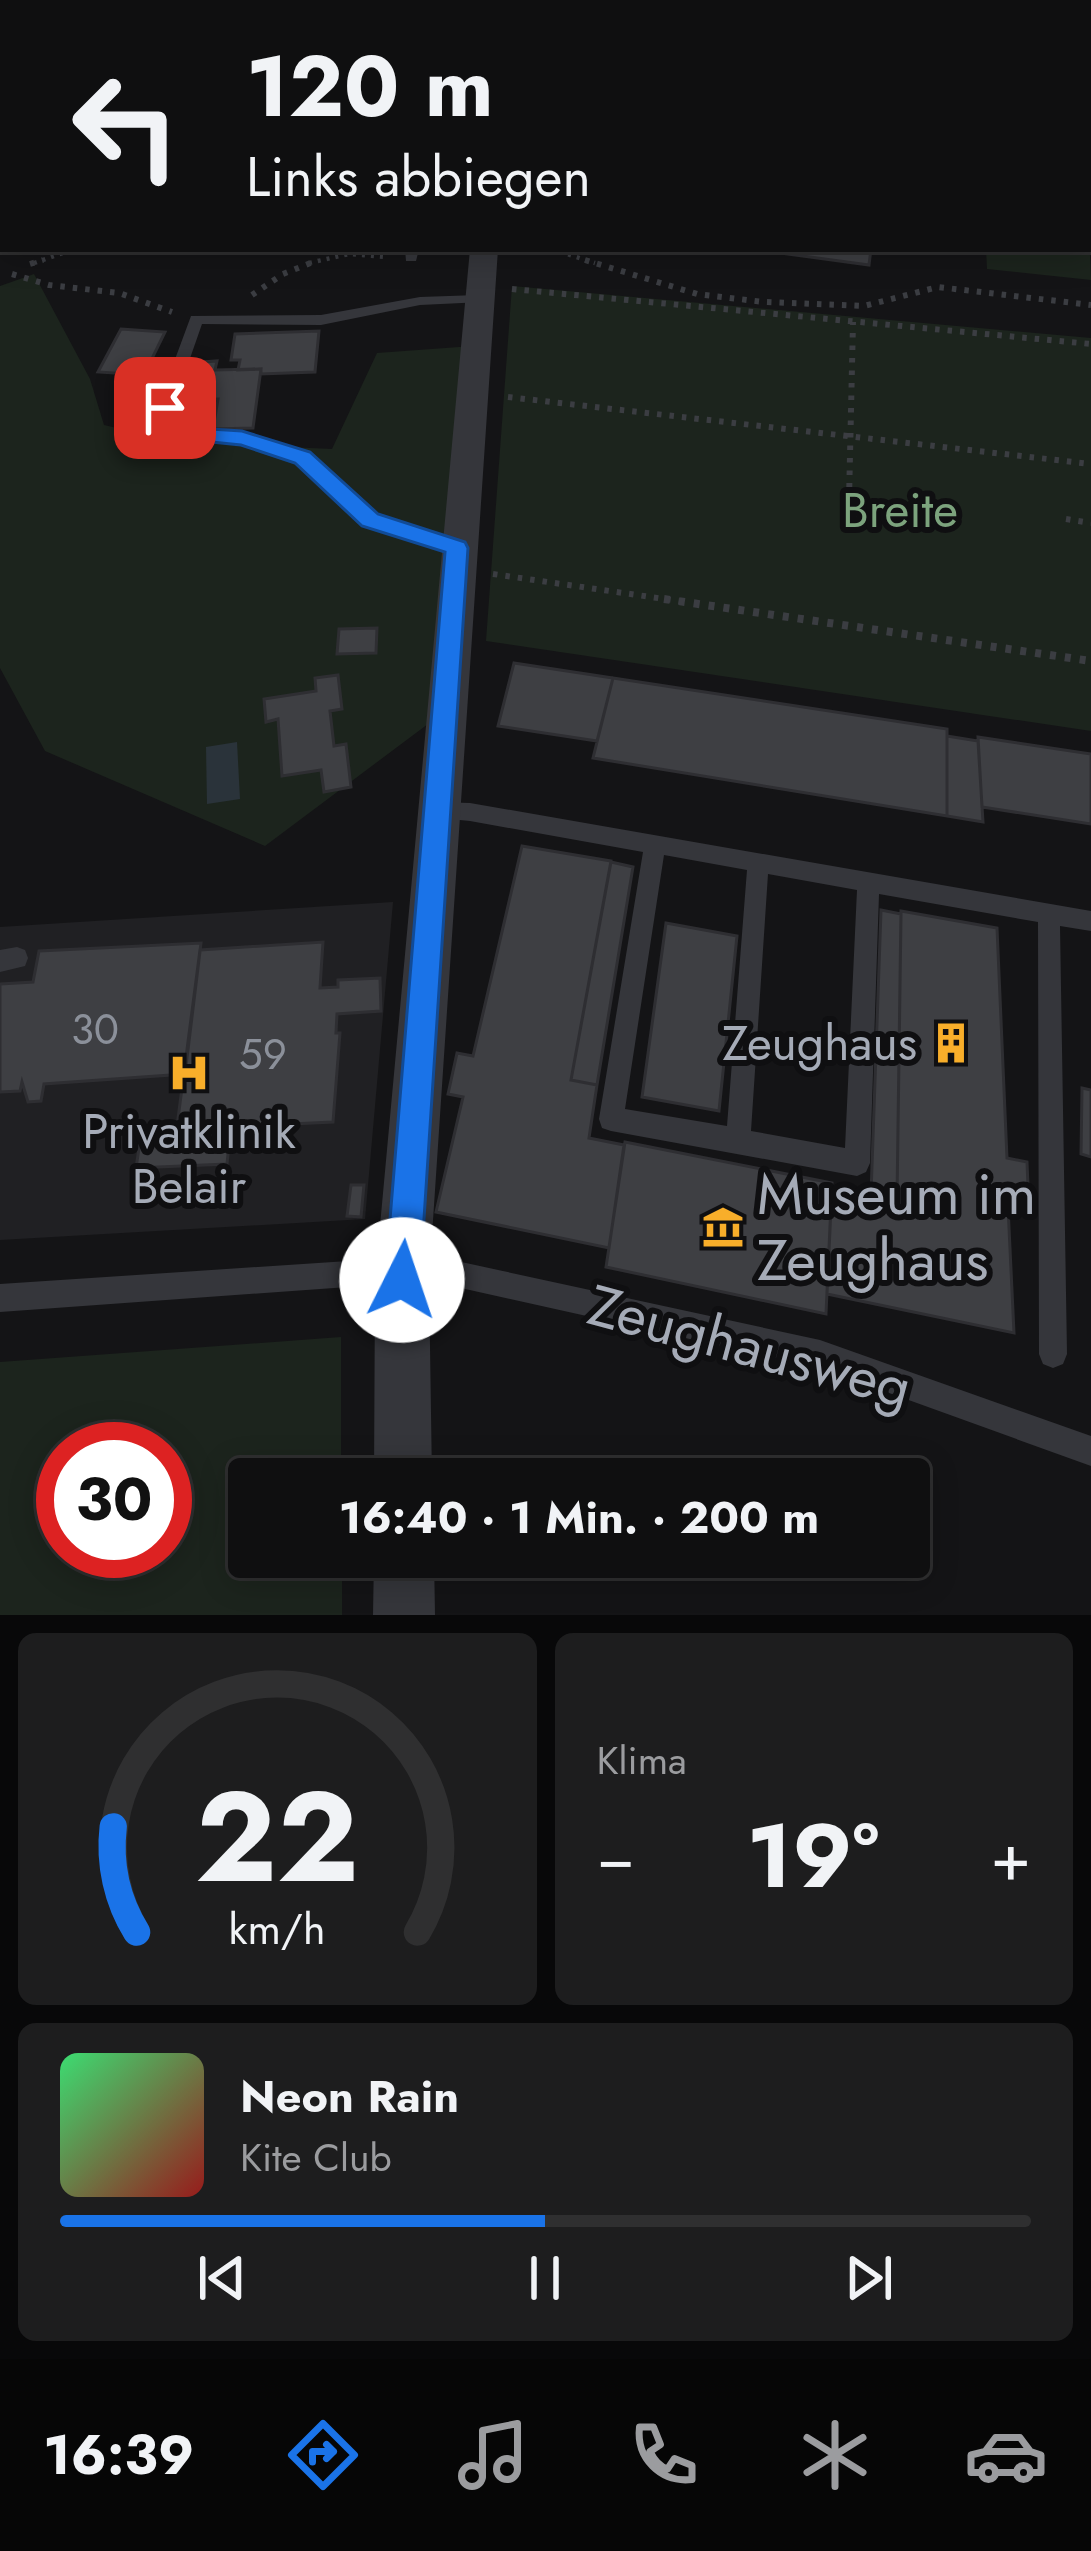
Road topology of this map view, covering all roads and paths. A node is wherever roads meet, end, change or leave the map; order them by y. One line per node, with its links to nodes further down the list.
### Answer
1 (52, 252): 6 (path)
2 (353, 252): 10 (path)
3 (363, 252): 5 (path)
4 (561, 252): 8 (path)
5 (390, 257)
6 (2, 259): 9 (path)
7 (481, 278): 10 (lane); 11 (path); 13 (street)
8 (1091, 305)
9 (196, 319): 10 (lane); 19 (lane)
10 (244, 319)
11 (853, 321): 12 (path); 14 (path)
12 (1091, 344)
13 (471, 393): 14 (path); 19 (street)
14 (852, 436): 15 (path); 16 (path)
15 (1091, 464)
16 (849, 500)
17 (1066, 520): 18 (path)
18 (1091, 523)
19 (456, 558): 20 (path); 21 (street)
20 (1091, 661)
21 (436, 811): 22 (lane); 28 (street)
22 (655, 845): 23 (lane); 27 (lane)
23 (758, 864): 24 (lane); 27 (lane)
24 (868, 883): 25 (lane); 27 (lane)
25 (1049, 913): 26 (lane); 30 (lane)
26 (1091, 921)
27 (738, 1141)
28 (402, 1280): 29 (lane, Zeughausweg); 31 (lane, Zeughausweg); 32 (street)
29 (0, 1298)
30 (1052, 1354)
31 (1091, 1451)
32 (404, 1458)
33 (404, 1578): 34 (street)
34 (404, 1615)

